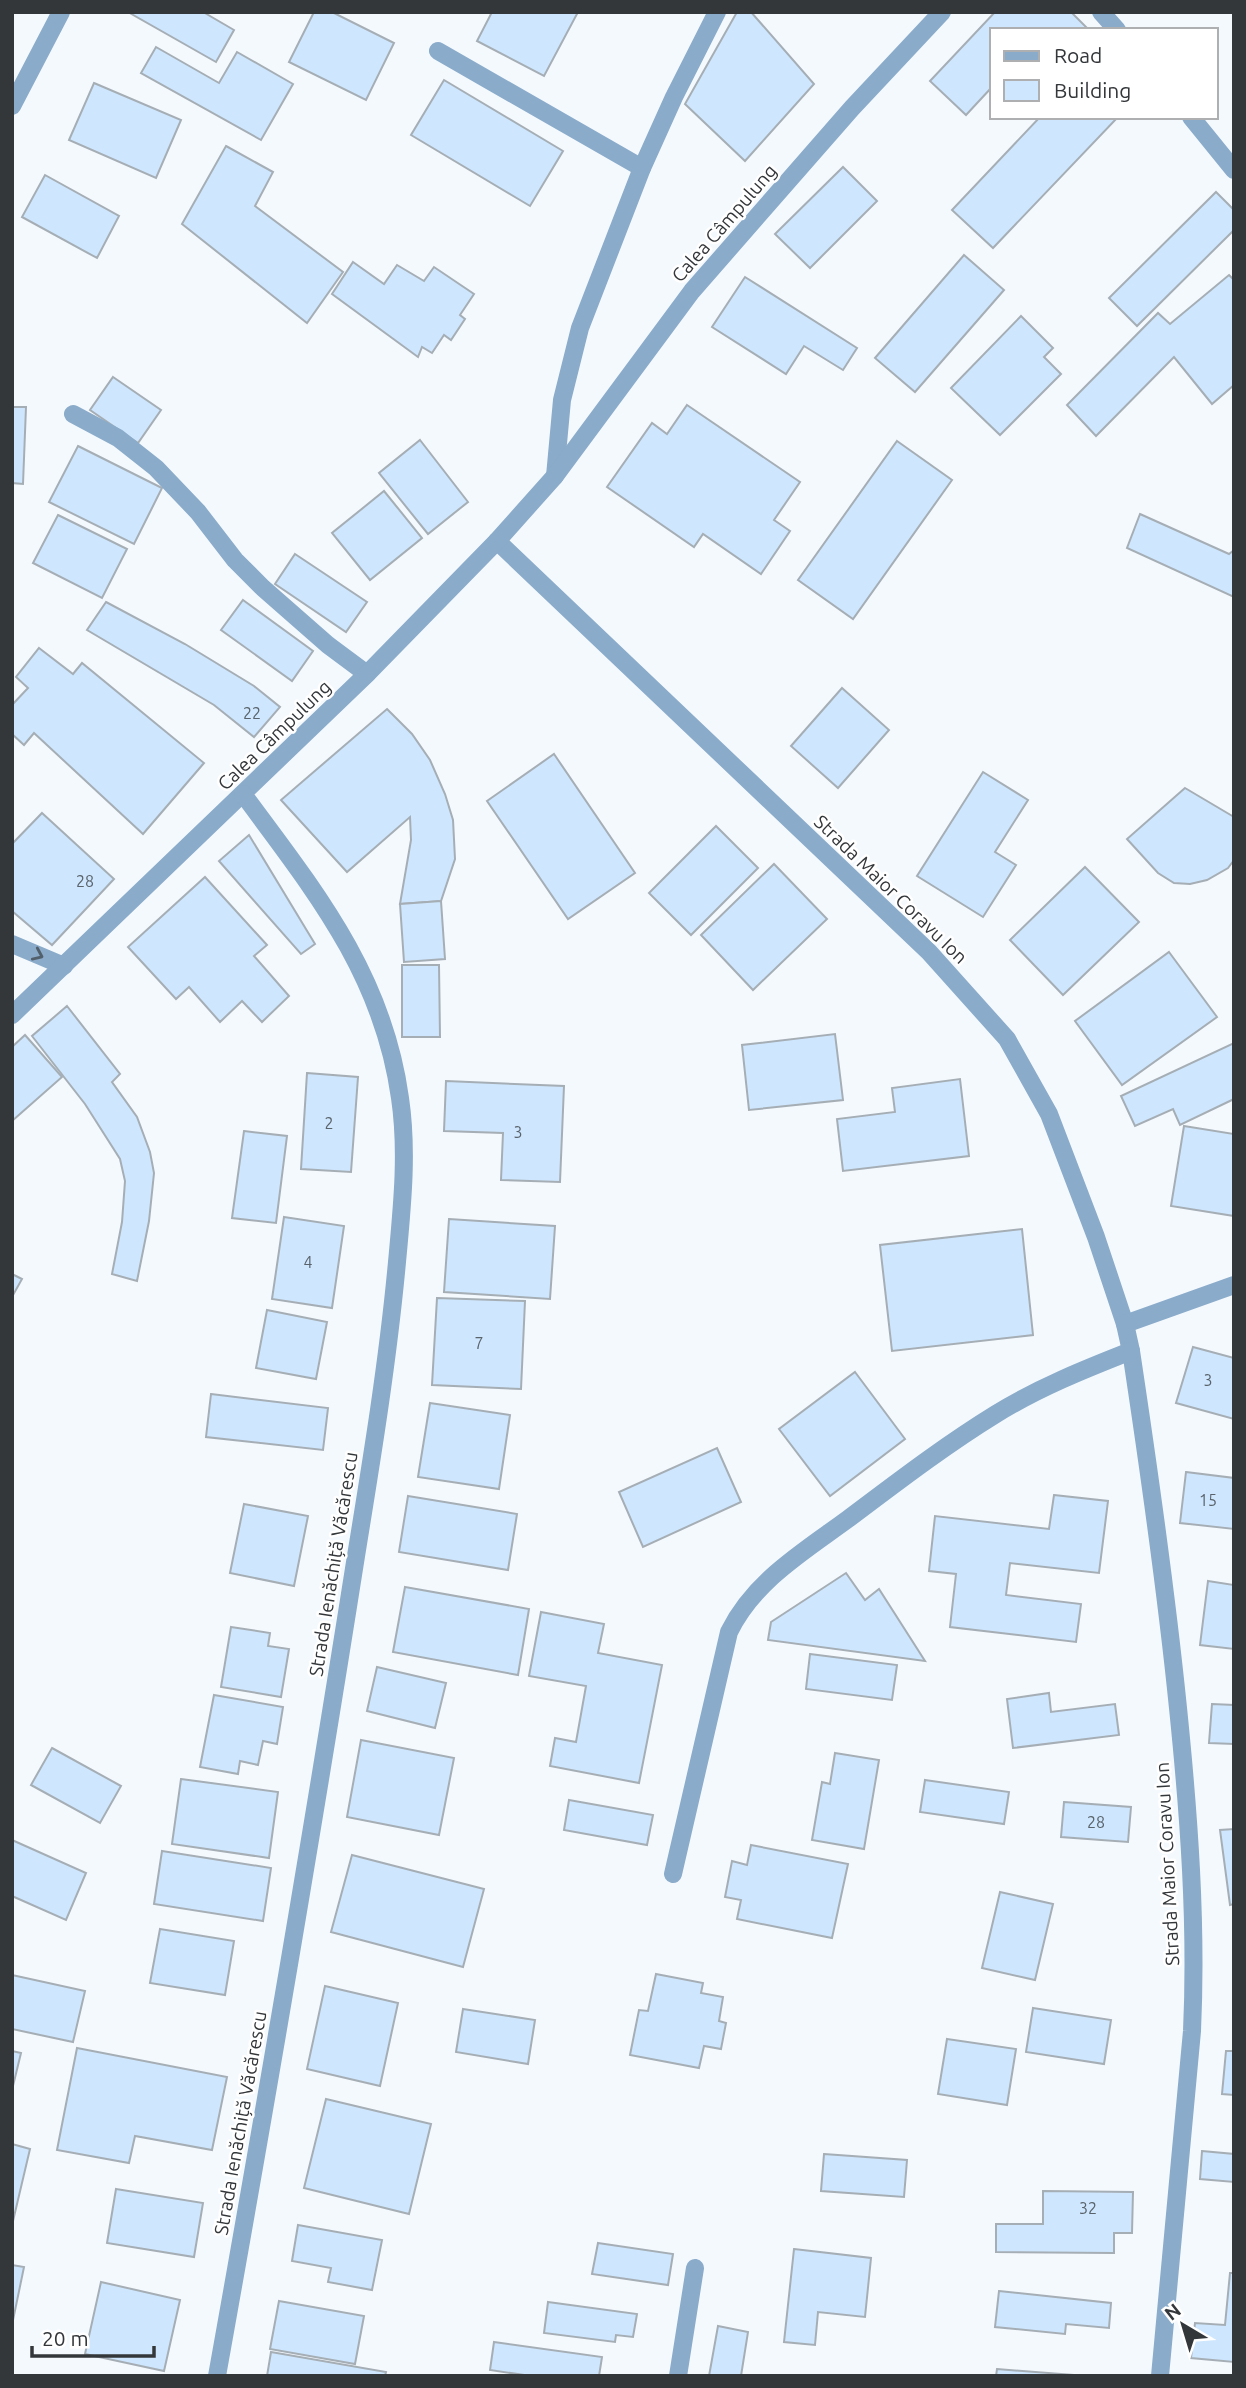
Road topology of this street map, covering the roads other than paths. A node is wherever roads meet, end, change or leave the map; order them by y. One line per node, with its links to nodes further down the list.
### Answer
1 (61, 12): 7 (street)
2 (717, 12): 9 (street)
3 (942, 12): 12 (street, Calea Câmpulung)
4 (1101, 12): 5 (street)
5 (1115, 28)
6 (438, 51): 9 (street)
7 (12, 106)
8 (1193, 119): 10 (street)
9 (642, 168): 12 (street)
10 (1234, 170)
11 (73, 414): 14 (street)
12 (555, 476): 13 (street, Calea Câmpulung)
13 (497, 541): 14 (street, Calea Câmpulung); 20 (street, Strada Maior Coravu Ion)
14 (367, 674): 15 (street, Calea Câmpulung)
15 (243, 794): 17 (street, Calea Câmpulung); 24 (street, Strada Ienăchiță Văcărescu)
16 (12, 944): 17 (street, one-way to 17)
17 (64, 967): 18 (street, Calea Câmpulung)
18 (12, 1015)
19 (1234, 1284): 20 (street)
20 (1125, 1324): 21 (street, Strada Maior Coravu Ion)
21 (1131, 1351): 22 (street); 26 (street, Strada Maior Coravu Ion)
22 (673, 1874)
23 (695, 2268): 25 (street)
24 (217, 2376)
25 (678, 2376)
26 (1160, 2376)

